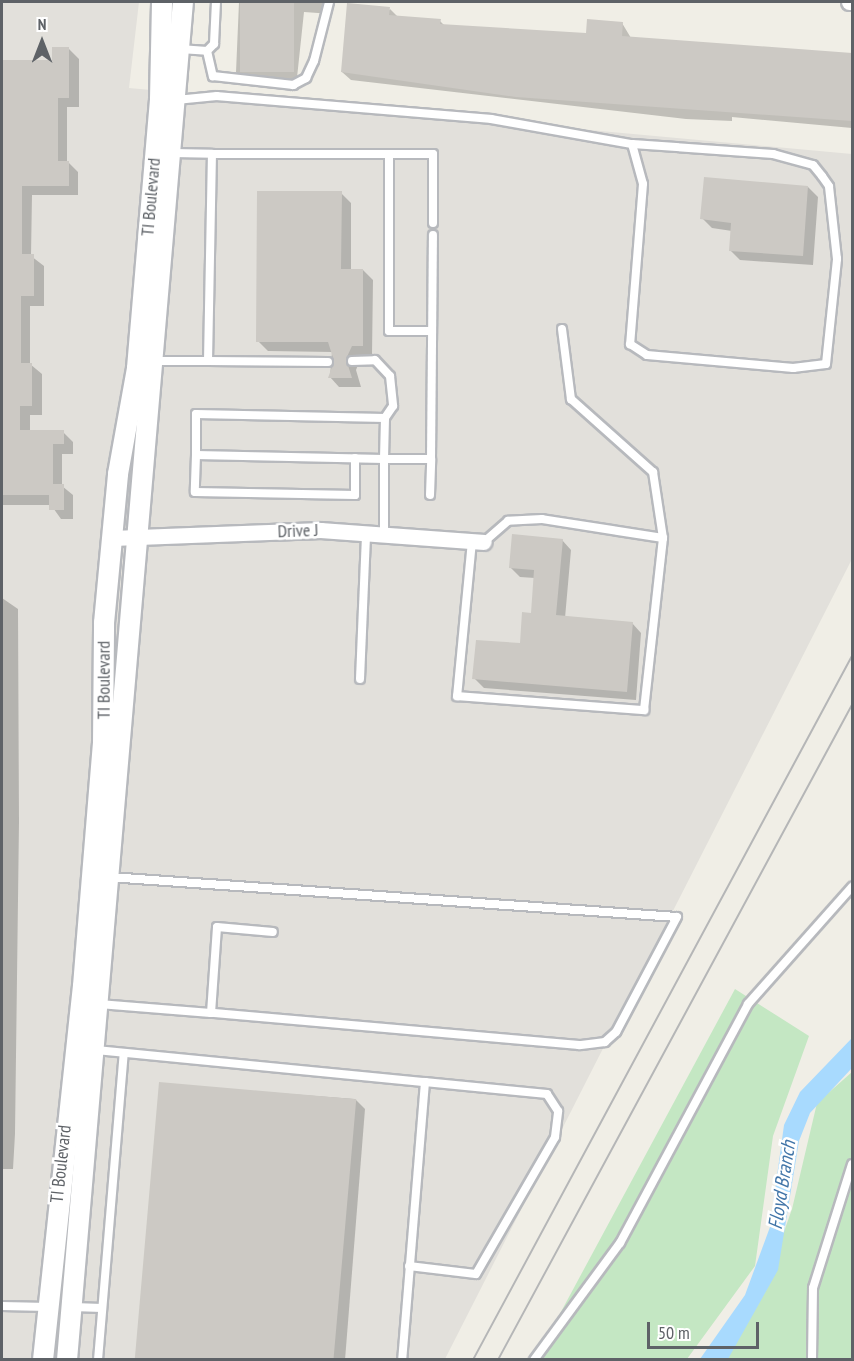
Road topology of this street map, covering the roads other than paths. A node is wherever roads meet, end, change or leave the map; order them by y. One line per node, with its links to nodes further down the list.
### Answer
1 (162, 2): 7 (street, TI Boulevard)
2 (183, 2): 5 (street, TI Boulevard)
3 (216, 2): 6 (lane)
4 (329, 2): 6 (lane)
5 (180, 49): 6 (lane); 7 (street, TI Boulevard)
6 (207, 51)
7 (169, 99): 8 (lane); 9 (street, TI Boulevard); 28 (street, TI Boulevard)
8 (632, 144): 8 (lane)
9 (173, 153): 10 (lane); 16 (street, TI Boulevard)
10 (212, 154): 11 (lane); 17 (lane)
11 (389, 154): 12 (lane); 15 (lane)
12 (433, 223)
13 (433, 235): 15 (lane)
14 (561, 329): 30 (lane)
15 (432, 331): 24 (lane)
16 (153, 361): 17 (lane); 29 (street, TI Boulevard)
17 (208, 361): 19 (lane)
18 (352, 361): 20 (lane)
19 (328, 362)
20 (385, 418): 21 (lane); 23 (lane)
21 (196, 455): 22 (lane); 22 (lane)
22 (355, 458): 23 (lane)
23 (384, 459): 24 (lane); 27 (lane)
24 (431, 459): 25 (lane)
25 (430, 495)
26 (366, 532): 27 (street, Drive J); 29 (street, Drive J); 32 (lane)
27 (384, 532): 31 (street, Drive J)
28 (112, 538): 29 (street, Drive J); 44 (street, TI Boulevard)
29 (138, 538): 33 (street, TI Boulevard)
30 (663, 538): 31 (lane); 31 (lane)
31 (478, 541)
32 (360, 679)
33 (107, 877): 36 (street, TI Boulevard); 37 (lane)
34 (852, 888): 51 (lane)
35 (273, 932): 37 (lane)
36 (98, 1004): 37 (lane); 38 (street, TI Boulevard)
37 (211, 1013)
38 (96, 1050): 39 (lane); 45 (street, TI Boulevard)
39 (124, 1053): 40 (lane); 46 (lane)
40 (425, 1082): 42 (lane); 42 (lane)
41 (852, 1164): 52 (lane)
42 (409, 1266): 50 (lane)
43 (2, 1306): 44 (lane)
44 (48, 1307): 45 (street); 47 (street, TI Boulevard)
45 (72, 1307): 46 (lane); 48 (street, TI Boulevard)
46 (102, 1308): 49 (lane)
47 (43, 1359)
48 (66, 1359)
49 (98, 1359)
50 (402, 1359)
51 (534, 1359)
52 (812, 1359)

